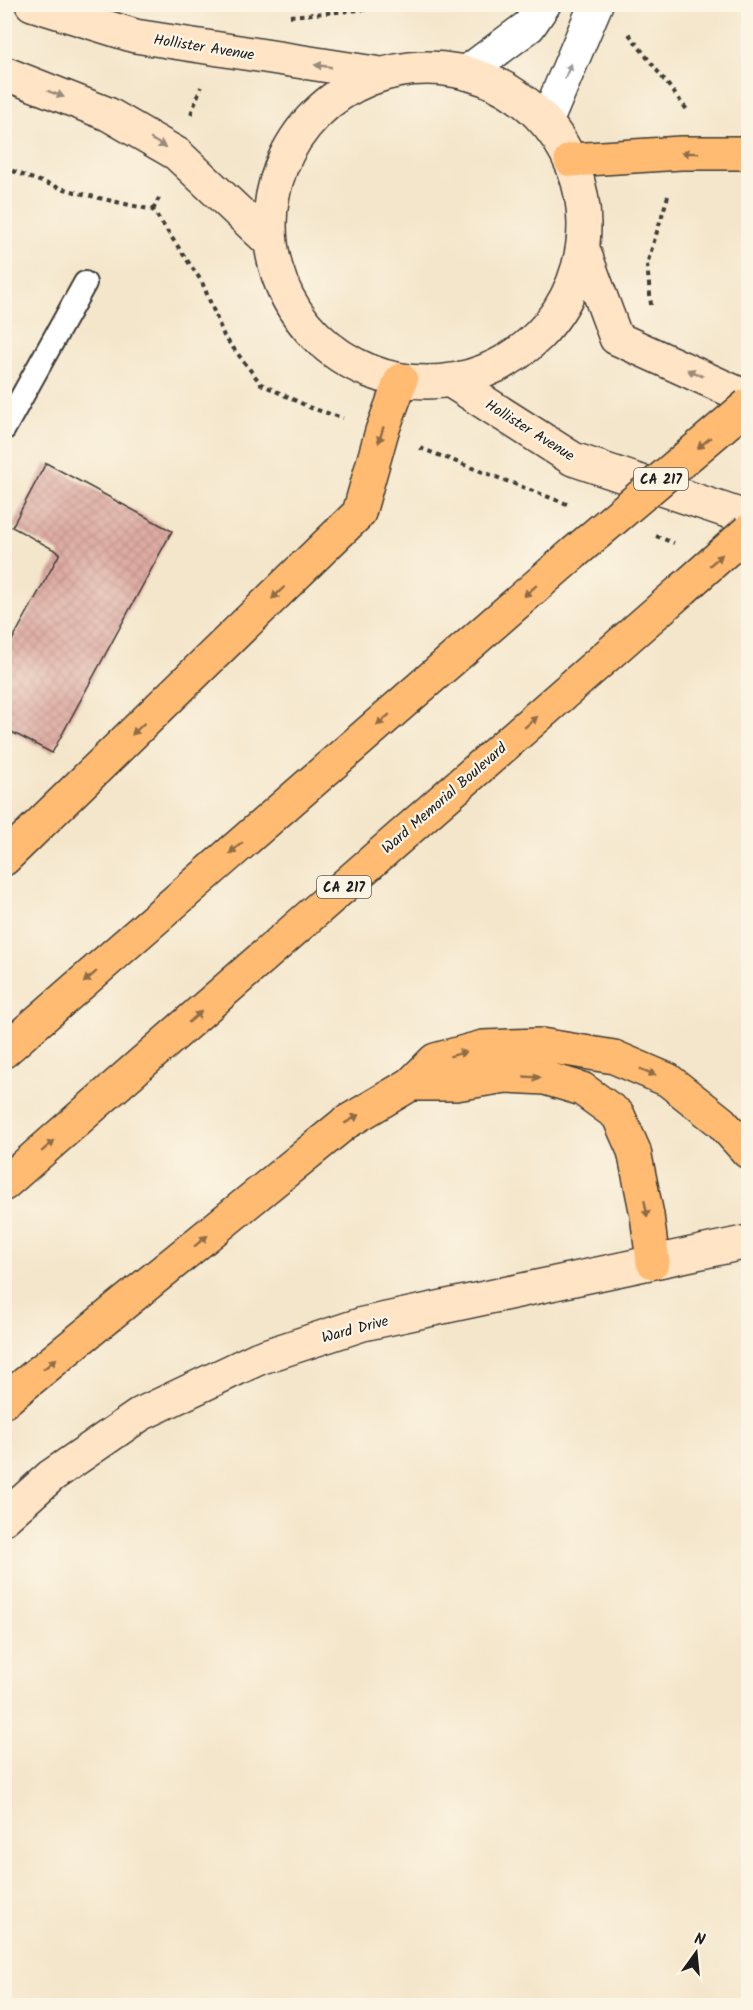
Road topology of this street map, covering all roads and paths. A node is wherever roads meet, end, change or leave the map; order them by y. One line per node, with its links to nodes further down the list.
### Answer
1 (32, 4): 11 (main road, Hollister Avenue, one-way to 1)
2 (228, 4): 6 (path)
3 (430, 4): 7 (path)
4 (544, 4): 10 (street)
5 (596, 4): 15 (street, one-way to 5)
6 (245, 9)
7 (289, 16)
8 (618, 30): 13 (path)
9 (4, 73): 22 (main road, one-way to 22)
10 (466, 73): 11 (main road); 15 (main road)
11 (381, 74): 22 (main road)
12 (204, 78): 14 (path)
13 (691, 114)
14 (189, 118)
15 (546, 122): 17 (main road)
16 (748, 153): 17 (highway, one-way to 17)
17 (571, 160): 23 (main road)
18 (4, 167): 21 (path)
19 (163, 191): 21 (path)
20 (669, 191): 25 (path)
21 (153, 210): 30 (path)
22 (269, 241): 26 (main road)
23 (583, 249): 27 (main road); 28 (main road, one-way to 23)
24 (85, 283): 31 (lane)
25 (654, 312)
26 (401, 380): 27 (main road); 34 (highway, one-way to 34)
27 (451, 381): 32 (main road, Hollister Avenue)
28 (748, 398)
29 (748, 405): 35 (highway, CA 217, one-way to 35, bridge)
30 (352, 420)
31 (4, 429)
32 (748, 518)
33 (748, 531): 38 (highway, Ward Memorial Boulevard / CA 217, one-way to 33, bridge)
34 (4, 859)
35 (4, 1051)
36 (411, 1084): 37 (highway, one-way to 37); 40 (highway, one-way to 40); 41 (highway, one-way to 36)
37 (748, 1152)
38 (4, 1184)
39 (748, 1242): 40 (main road, Ward Drive)
40 (653, 1262): 42 (main road, Ward Drive)
41 (4, 1401)
42 (4, 1518)

